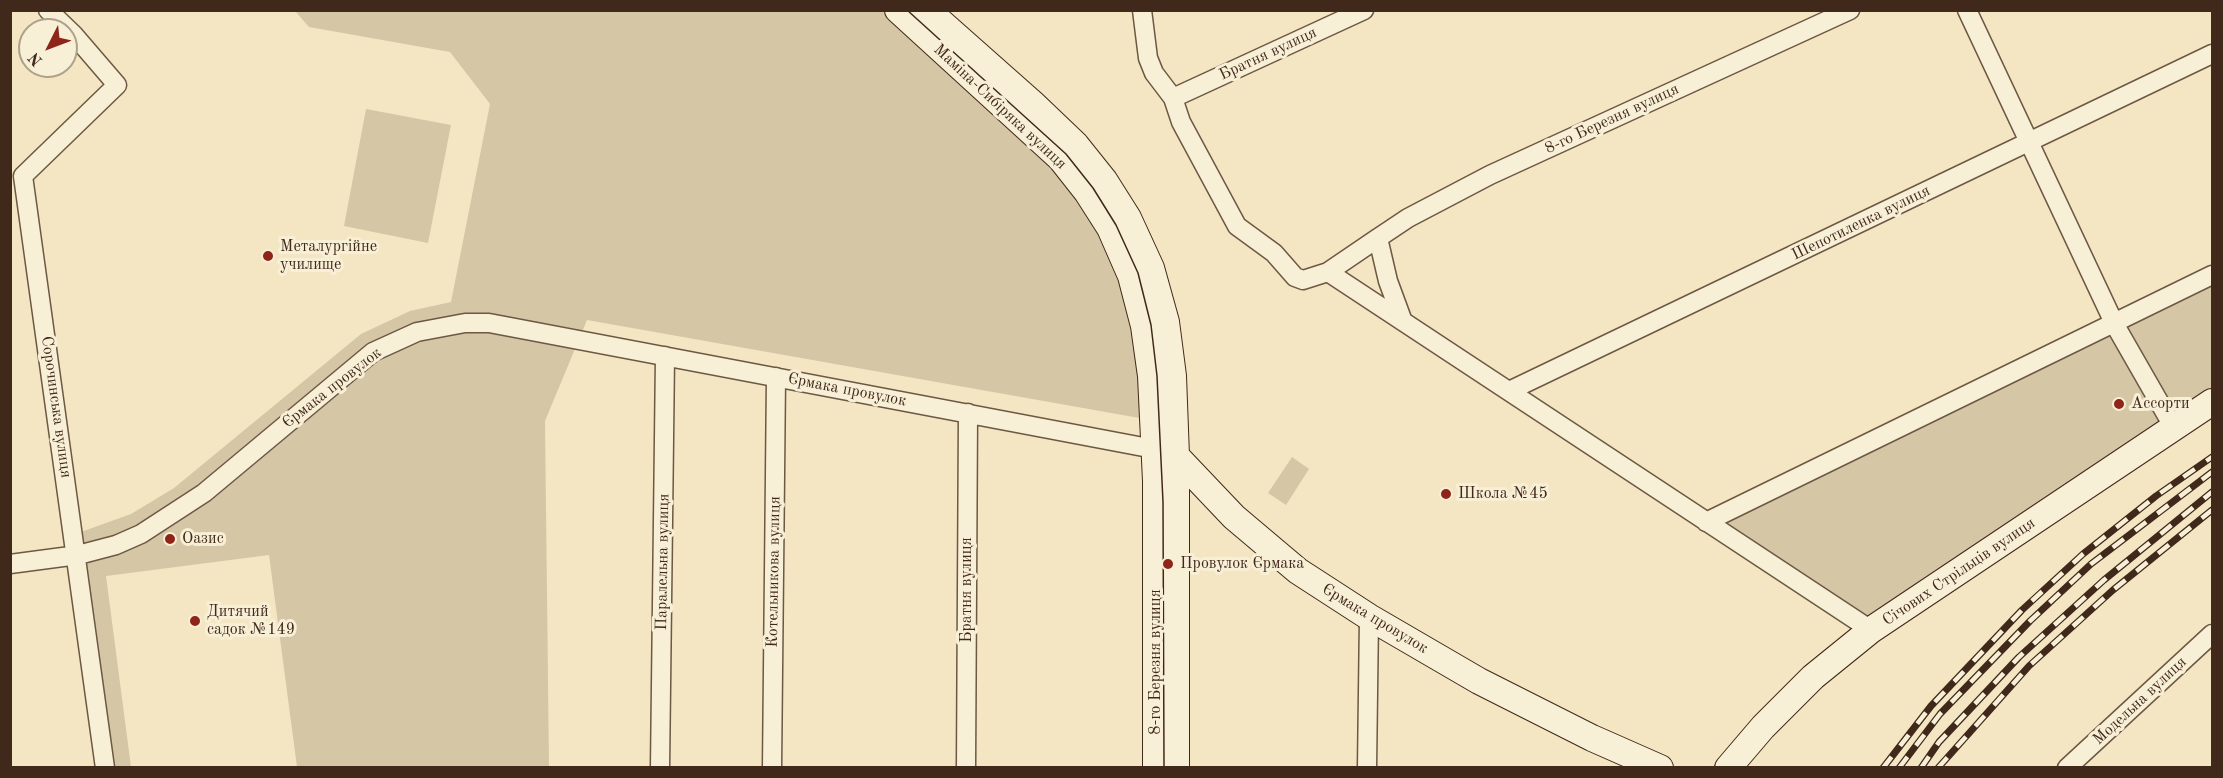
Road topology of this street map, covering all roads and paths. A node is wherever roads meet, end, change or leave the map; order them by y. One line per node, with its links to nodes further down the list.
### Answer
1 (48, 10): 24 (street, Сорочинська вулиця)
2 (898, 10): 22 (main road, Маміна-Сибіряка вулиця)
3 (927, 10): 22 (main road, Маміна-Сибіряка вулиця)
4 (1142, 10): 9 (street)
5 (1364, 10): 9 (street, Братня вулиця)
6 (1850, 10): 11 (street, 8-го Березня вулиця)
7 (1967, 10): 10 (street)
8 (2212, 54): 10 (street, Шепотиленка вулиця)
9 (1173, 98): 12 (street)
10 (2029, 142): 15 (street); 18 (street, Шепотиленка вулиця)
11 (1378, 238): 12 (street, 8-го Березня вулиця); 14 (street)
12 (1328, 272): 14 (street)
13 (2212, 275): 15 (street)
14 (1402, 319): 18 (street)
15 (2115, 325): 21 (street); 23 (street)
16 (665, 356): 17 (street, Єрмака провулок); 24 (street, Єрмака провулок); 30 (street, Паралельна вулиця)
17 (776, 377): 20 (street, Єрмака провулок); 31 (street, Котельникова вулиця)
18 (1509, 391): 23 (street)
19 (2212, 402): 21 (main road, Січових Стрільців вулиця)
20 (968, 413): 22 (street, Єрмака провулок); 32 (street, Братня вулиця)
21 (2174, 428): 27 (main road, Січових Стрільців вулиця)
22 (1165, 453): 26 (main road, Єрмака провулок); 33 (main road, 8-го Березня вулиця); 34 (main road, 8-го Березня вулиця)
23 (1706, 522): 27 (street)
24 (78, 555): 25 (street, Єрмака провулок); 29 (street, Сорочинська вулиця)
25 (10, 564)
26 (1369, 617): 35 (street); 36 (main road, Єрмака провулок)
27 (1871, 630): 37 (main road, Січових Стрільців вулиця)
28 (2212, 634): 38 (street, Модельна вулиця)
29 (105, 768)
30 (660, 768)
31 (772, 768)
32 (966, 768)
33 (1156, 768)
34 (1176, 768)
35 (1367, 768)
36 (1660, 768)
37 (1728, 768)
38 (2067, 768)

